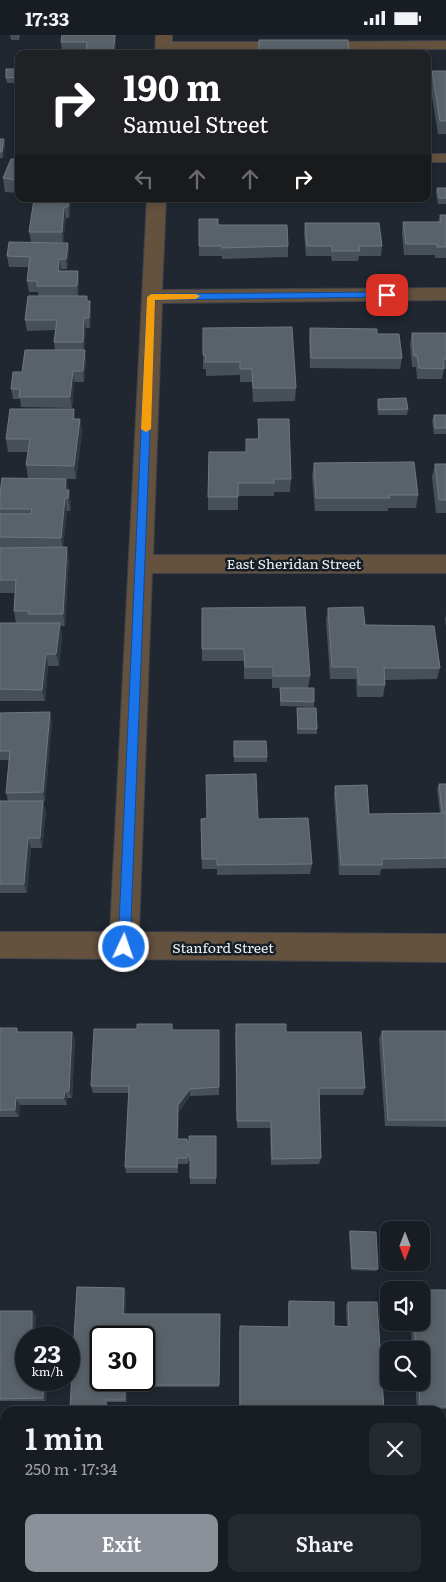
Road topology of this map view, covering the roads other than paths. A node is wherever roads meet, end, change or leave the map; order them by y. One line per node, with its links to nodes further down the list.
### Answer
1 (164, 45): 3 (lane)
2 (446, 45): 3 (lane)
3 (229, 50)
4 (431, 158): 5 (lane)
5 (446, 158)
6 (156, 202): 8 (street)
7 (446, 294): 8 (street)
8 (151, 297): 9 (street)
9 (141, 564): 10 (street, East Sheridan Street); 12 (street)
10 (446, 564)
11 (0, 945): 12 (street, Stanford Street)
12 (124, 947): 13 (street, Stanford Street)
13 (446, 948)

